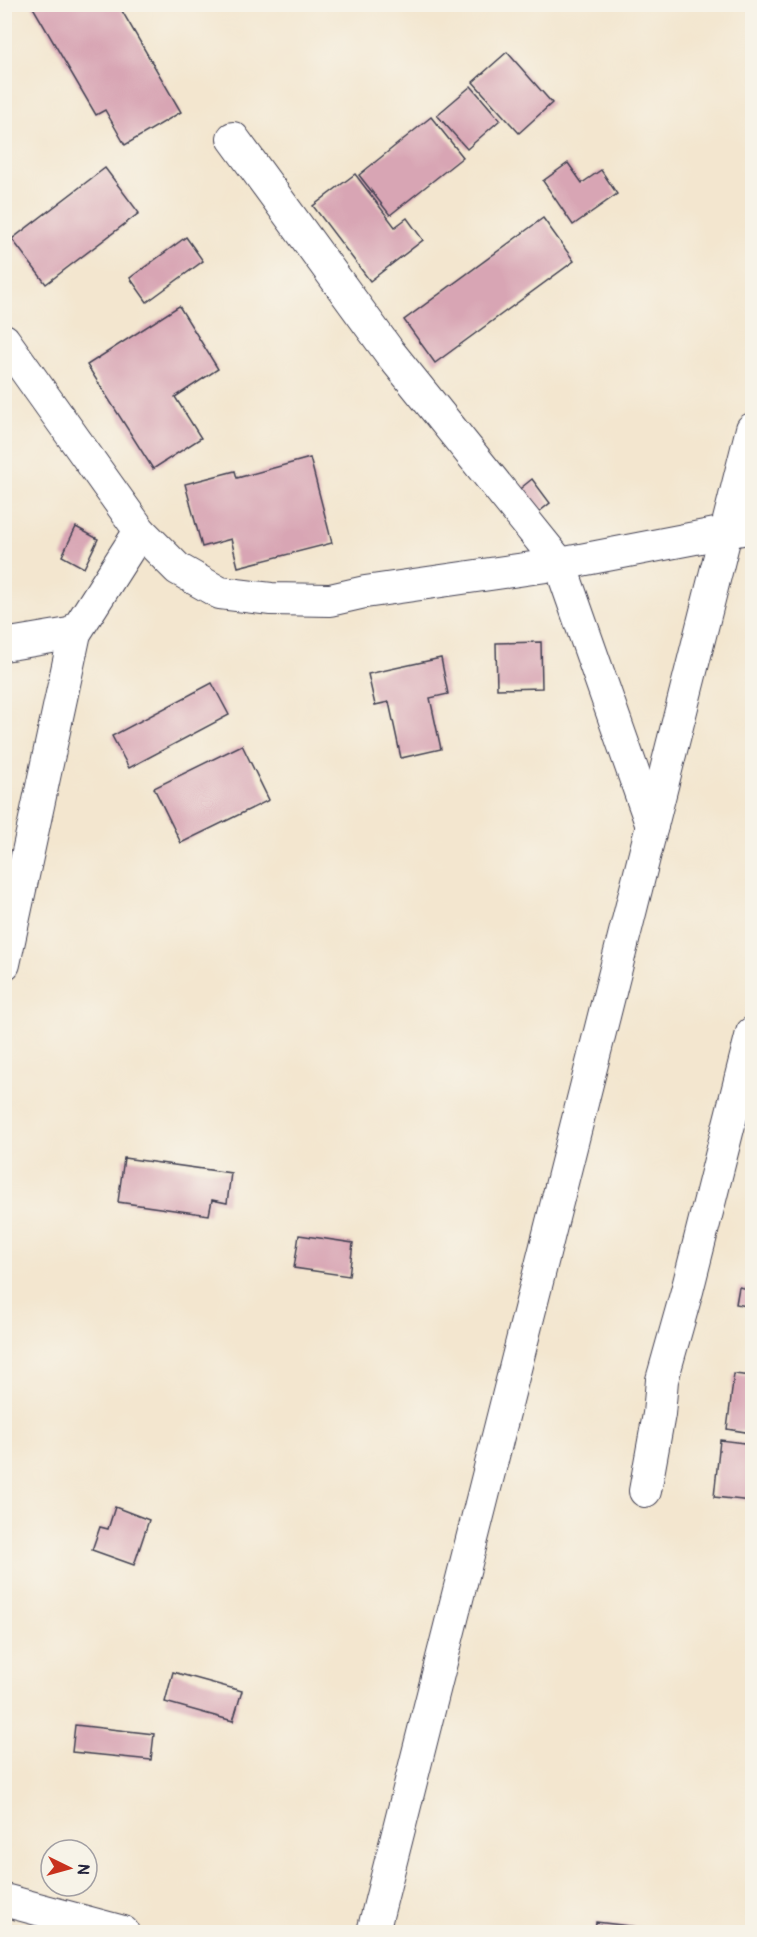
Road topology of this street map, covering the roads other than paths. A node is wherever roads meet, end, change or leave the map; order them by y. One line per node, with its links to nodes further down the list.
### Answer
1 (233, 138): 6 (street)
2 (4, 340): 5 (street)
3 (753, 429): 4 (street)
4 (739, 529): 6 (street); 9 (street)
5 (140, 531): 6 (street); 7 (street)
6 (560, 564): 9 (street)
7 (75, 633): 8 (street); 10 (street)
8 (4, 645)
9 (652, 826): 15 (street)
10 (4, 964)
11 (753, 1033): 12 (street)
12 (645, 1491)
13 (4, 1900): 14 (street)
14 (123, 1932)
15 (373, 1932)

